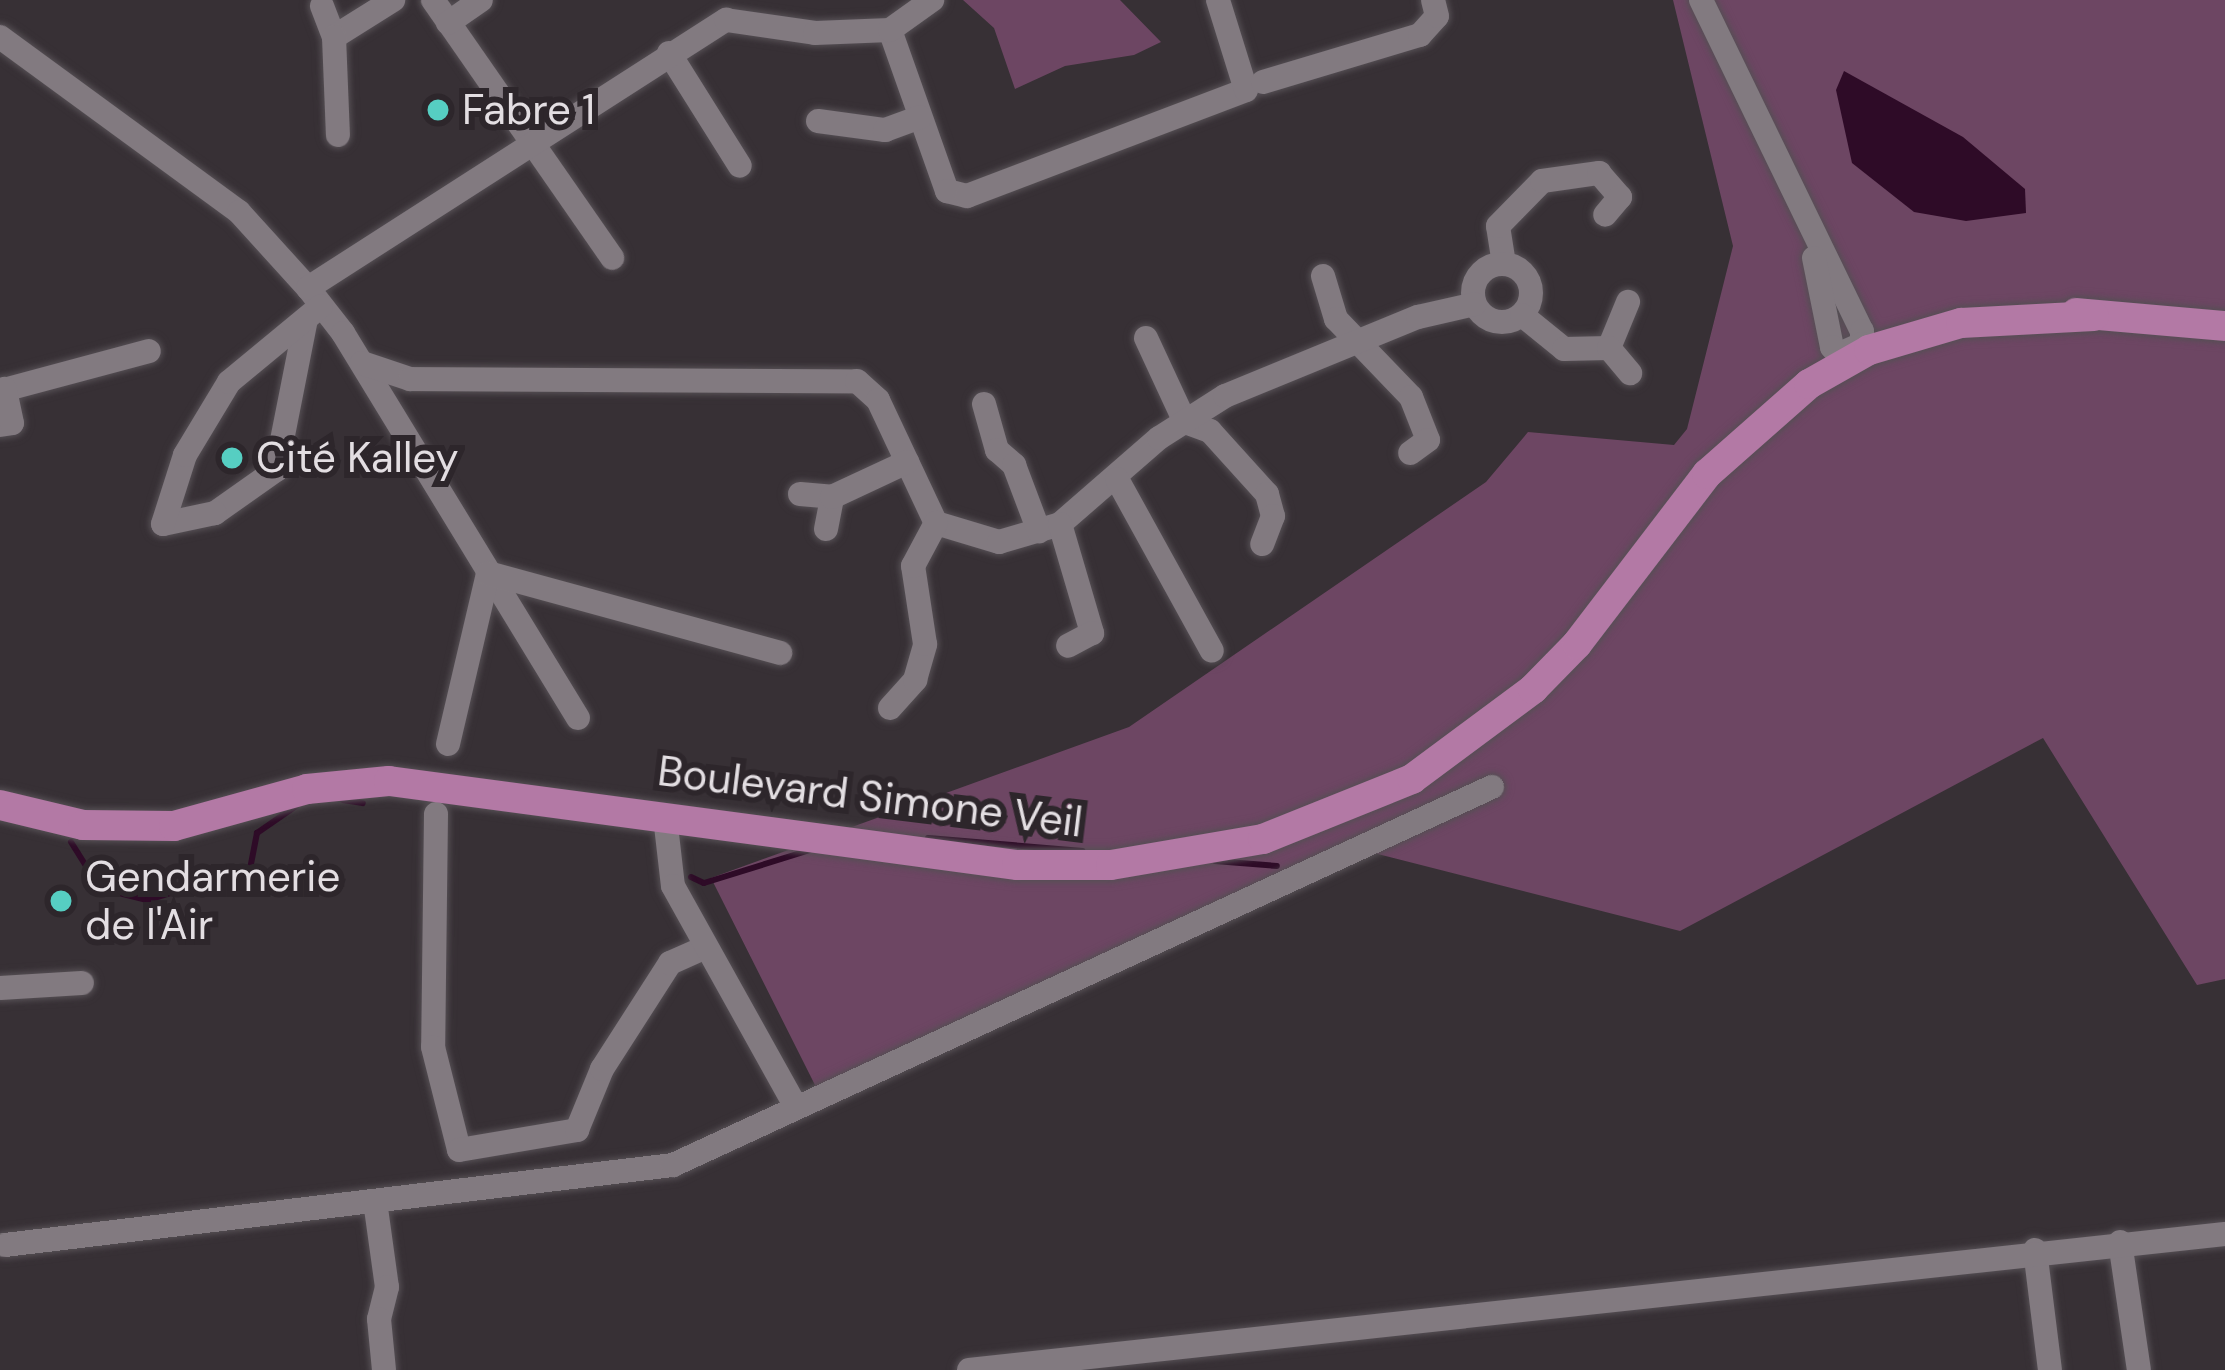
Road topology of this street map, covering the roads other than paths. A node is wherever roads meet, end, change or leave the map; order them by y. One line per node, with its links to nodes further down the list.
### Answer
1 (393, 0): 12 (street)
2 (433, 0): 9 (street)
3 (481, 0): 9 (street)
4 (932, 0): 10 (street)
5 (1218, 0): 15 (street)
6 (1433, 0): 14 (street)
7 (1700, 0): 21 (street)
8 (322, 6): 12 (street)
9 (448, 22): 18 (street)
10 (890, 30): 13 (street); 15 (street)
11 (0, 37): 26 (street)
12 (334, 37): 17 (street)
13 (669, 53): 18 (street); 19 (street)
14 (1263, 82)
15 (920, 117): 16 (street)
16 (818, 121)
17 (338, 135)
18 (534, 146): 22 (street); 26 (street)
19 (740, 166)
20 (1605, 215): 23 (street)
21 (1811, 238): 31 (street); 36 (street)
22 (611, 258)
23 (1504, 264): 27 (street); 28 (street)
24 (1323, 276): 33 (street)
25 (1628, 302): 34 (street)
26 (312, 304): 26 (street); 37 (street)
27 (1475, 304): 28 (street); 33 (street)
28 (1522, 315): 34 (street)
29 (2094, 316): 30 (main road, Boulevard Simone Veil); 31 (main road, Boulevard Simone Veil); 36 (main road, Boulevard Simone Veil)
30 (2225, 326)
31 (1862, 332): 36 (main road, Boulevard Simone Veil)
32 (1146, 338): 41 (street)
33 (1364, 345): 41 (street); 43 (street)
34 (1609, 348): 38 (street)
35 (149, 351): 39 (street)
36 (1838, 355): 48 (main road, Boulevard Simone Veil); 48 (main road, Boulevard Simone Veil)
37 (362, 363): 44 (street); 53 (street)
38 (1630, 373)
39 (3, 390): 42 (street)
40 (984, 404): 50 (street)
41 (1185, 422): 45 (street); 52 (street)
42 (0, 425)
43 (1410, 453)
44 (907, 462): 47 (street); 49 (street)
45 (1117, 479): 50 (street); 55 (street)
46 (800, 494): 47 (street)
47 (832, 497): 51 (street)
48 (1680, 506): 63 (main road, Boulevard Simone Veil)
49 (936, 523): 50 (street); 57 (street)
50 (1049, 527): 54 (street)
51 (826, 530)
52 (1262, 544)
53 (488, 573): 56 (street); 58 (street); 59 (street)
54 (1068, 646)
55 (1212, 651)
56 (780, 653)
57 (890, 708)
58 (578, 718)
59 (448, 744)
60 (1492, 787): 68 (street)
61 (0, 805): 63 (main road, Boulevard Simone Veil)
62 (436, 814): 64 (street)
63 (664, 817): 64 (street)
64 (704, 948): 67 (street)
65 (82, 983): 66 (street)
66 (0, 988)
67 (792, 1100)
68 (375, 1201): 71 (street); 73 (street)
69 (2225, 1234): 70 (street)
70 (2120, 1242): 72 (street); 76 (street)
71 (5, 1245)
72 (2036, 1250): 74 (street); 75 (street)
73 (384, 1370)
74 (969, 1370)
75 (2050, 1370)
76 (2139, 1370)

